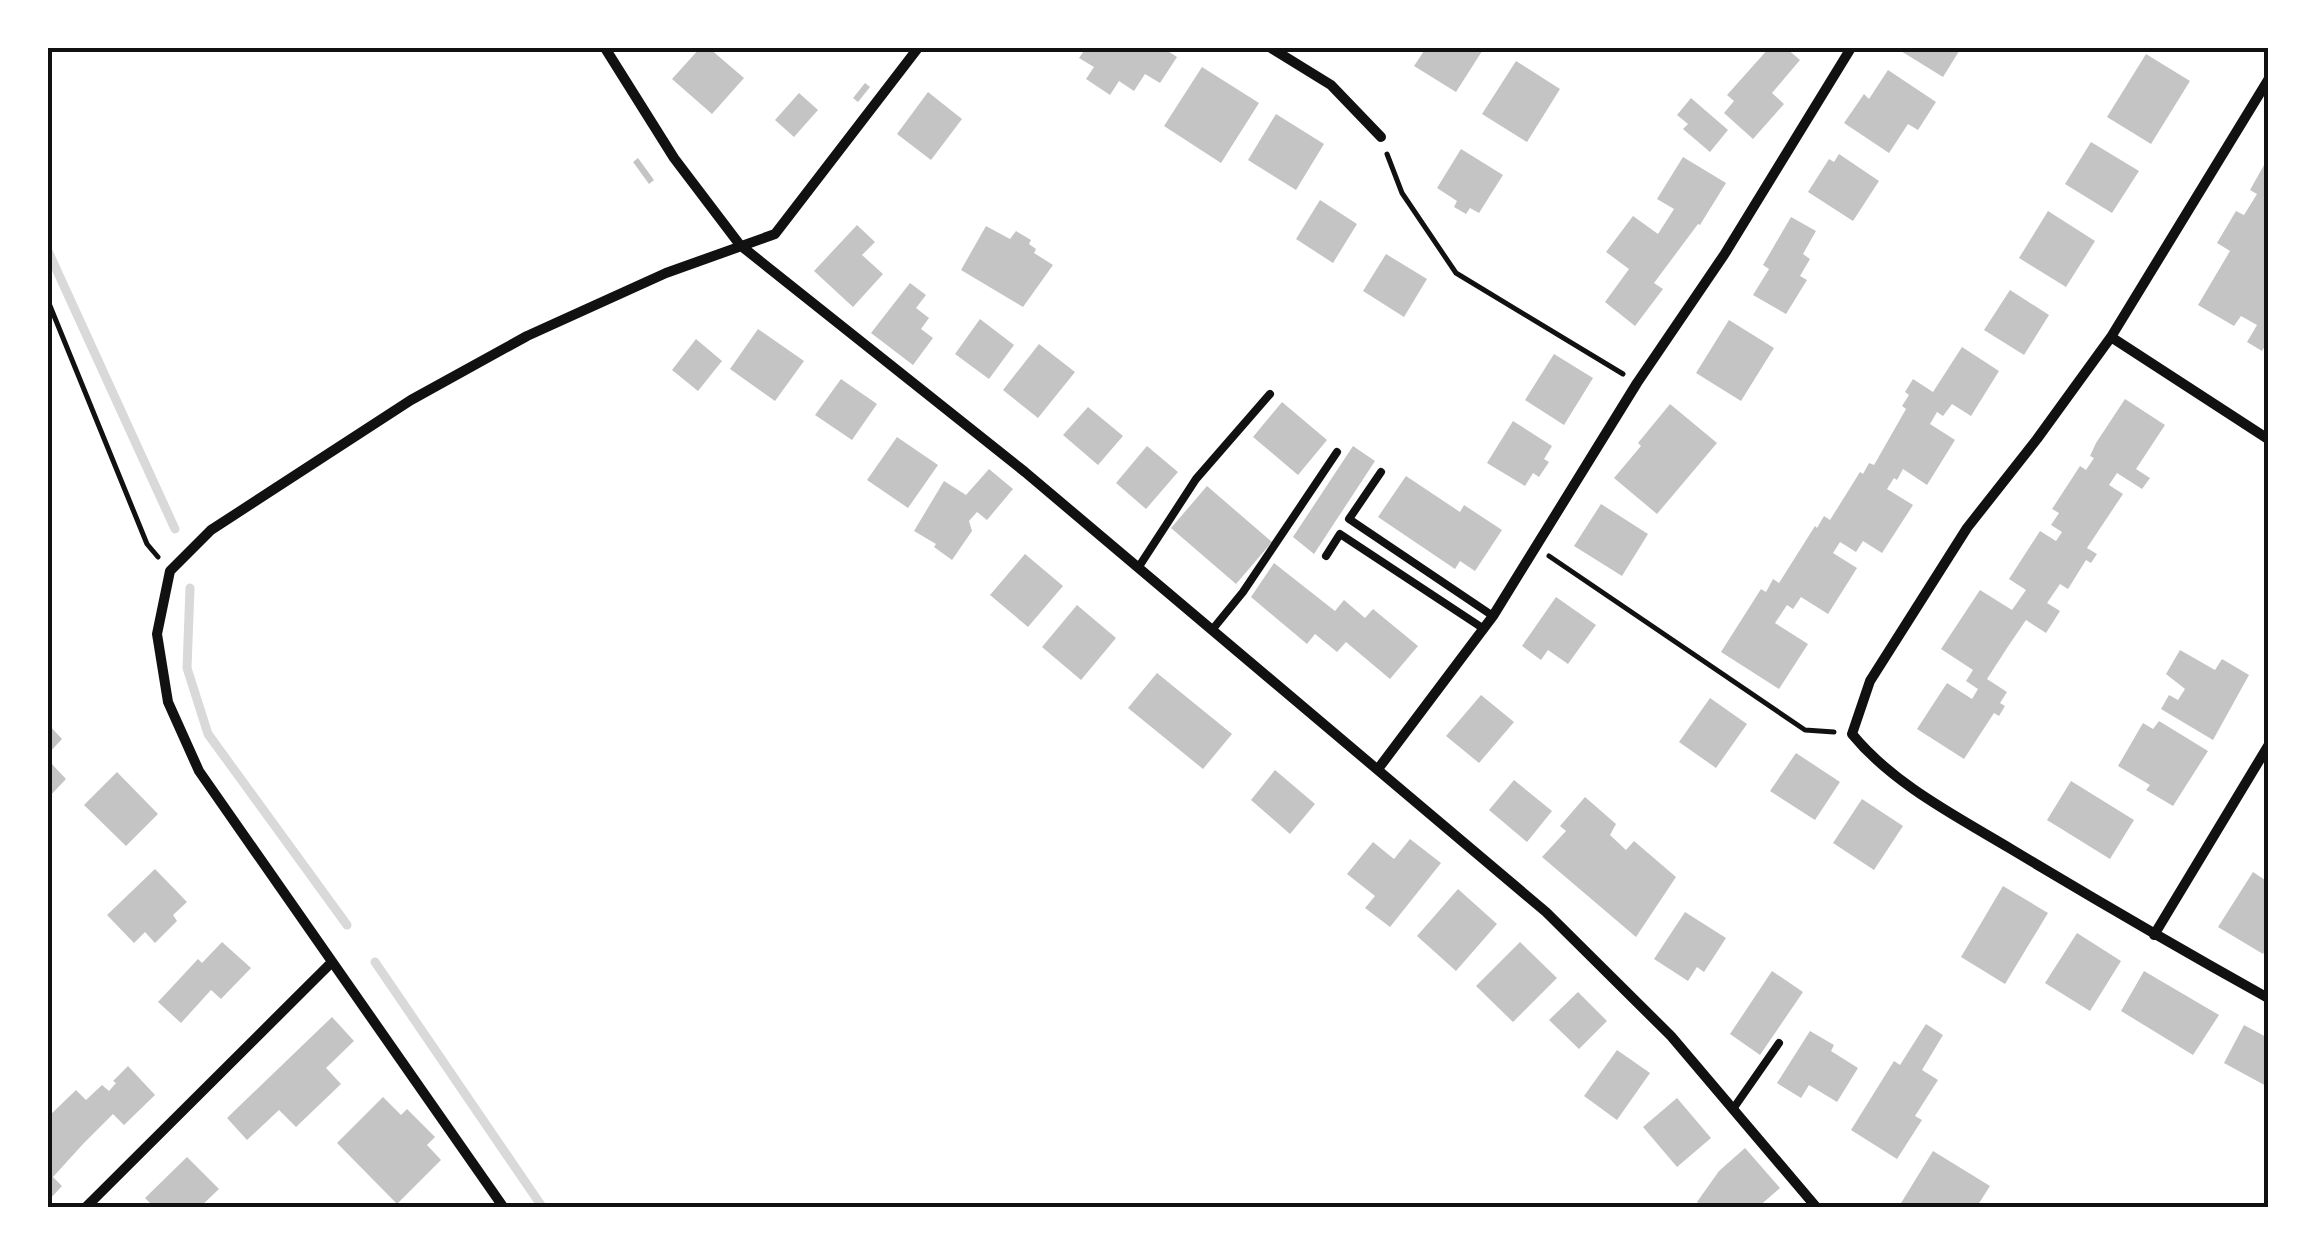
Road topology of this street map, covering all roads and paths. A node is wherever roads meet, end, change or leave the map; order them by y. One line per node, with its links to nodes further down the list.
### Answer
1 (604, 48): 7 (street)
2 (918, 48): 7 (street)
3 (1271, 48): 6 (street)
4 (1851, 48): 10 (street)
5 (2268, 80): 9 (street)
6 (1381, 137): 10 (path)
7 (740, 245): 17 (street); 18 (street)
8 (48, 301): 18 (path)
9 (2111, 337): 12 (street); 22 (street)
10 (1637, 383): 15 (street)
11 (1270, 394): 17 (lane)
12 (2268, 438)
13 (1337, 452): 21 (lane)
14 (1381, 472): 19 (lane)
15 (1535, 547): 19 (street); 22 (path)
16 (1326, 556): 20 (lane)
17 (1138, 568): 21 (street)
18 (170, 571): 26 (street)
19 (1493, 616): 20 (street)
20 (1484, 629): 24 (street)
21 (1212, 630): 24 (street)
22 (1852, 734): 25 (street)
23 (2268, 746): 25 (street)
24 (1378, 769): 29 (street)
25 (2154, 935): 27 (street)
26 (331, 962): 30 (street); 31 (street)
27 (2268, 998)
28 (1779, 1043): 29 (lane)
29 (1733, 1109): 32 (street)
30 (85, 1208)
31 (504, 1208)
32 (1816, 1208)

